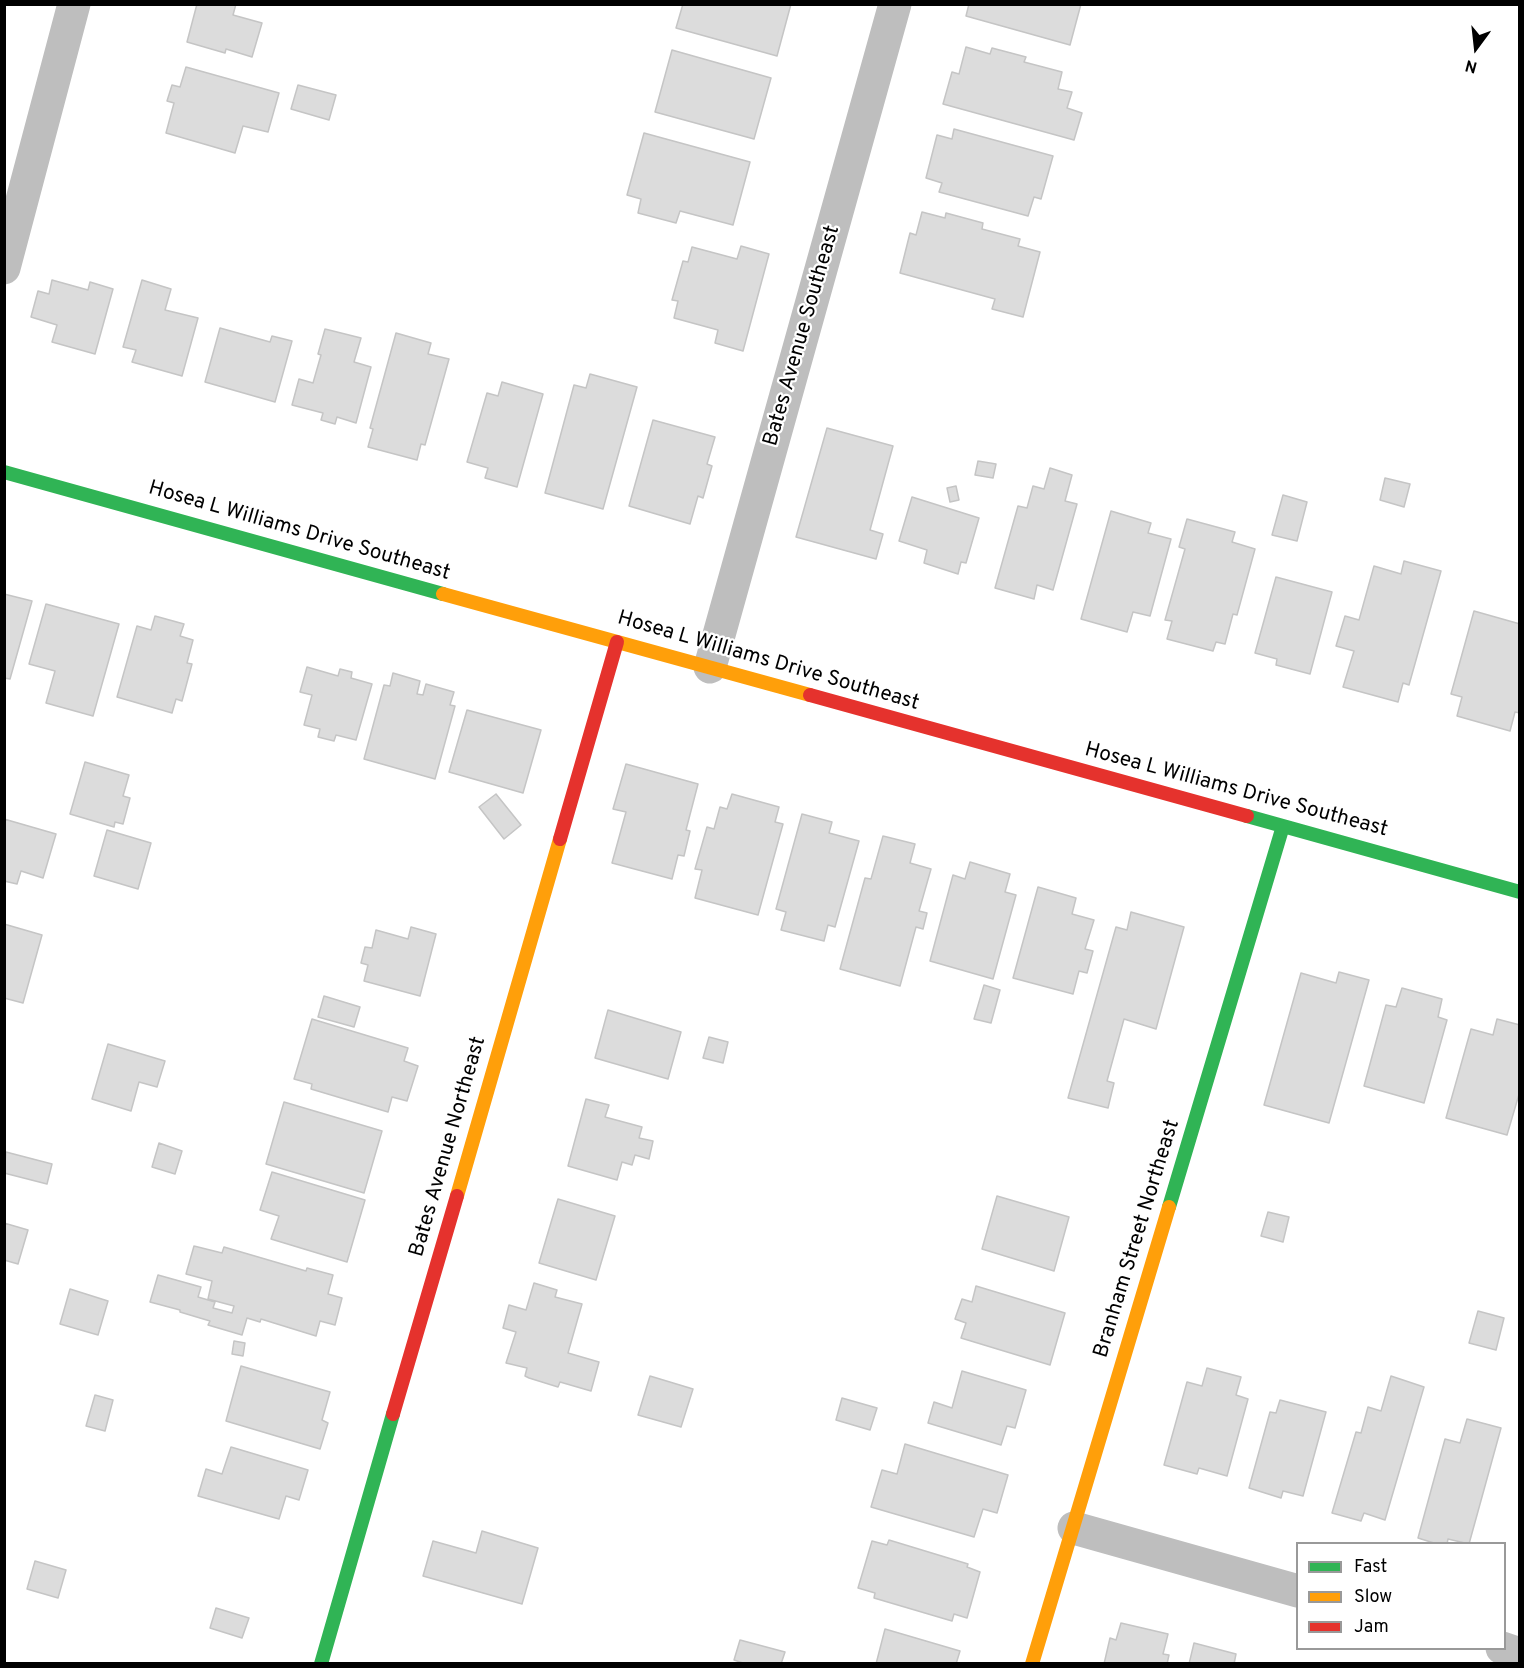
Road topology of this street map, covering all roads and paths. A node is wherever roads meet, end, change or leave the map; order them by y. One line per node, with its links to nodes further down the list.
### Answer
1 (74, 4): 3 (street)
2 (896, 4): 6 (street, Bates Avenue Southeast)
3 (4, 268)
4 (4, 472): 5 (street, Hosea L Williams Drive Southeast)
5 (617, 642): 6 (street, Hosea L Williams Drive Southeast); 11 (street, Bates Avenue Northeast)
6 (710, 667): 7 (street, Hosea L Williams Drive Southeast)
7 (1283, 826): 8 (street, Hosea L Williams Drive Southeast); 9 (street, Branham Street Northeast)
8 (1520, 892)
9 (1074, 1528): 10 (street); 12 (street, Branham Street Northeast)
10 (1296, 1590)
11 (321, 1664)
12 (1032, 1664)

